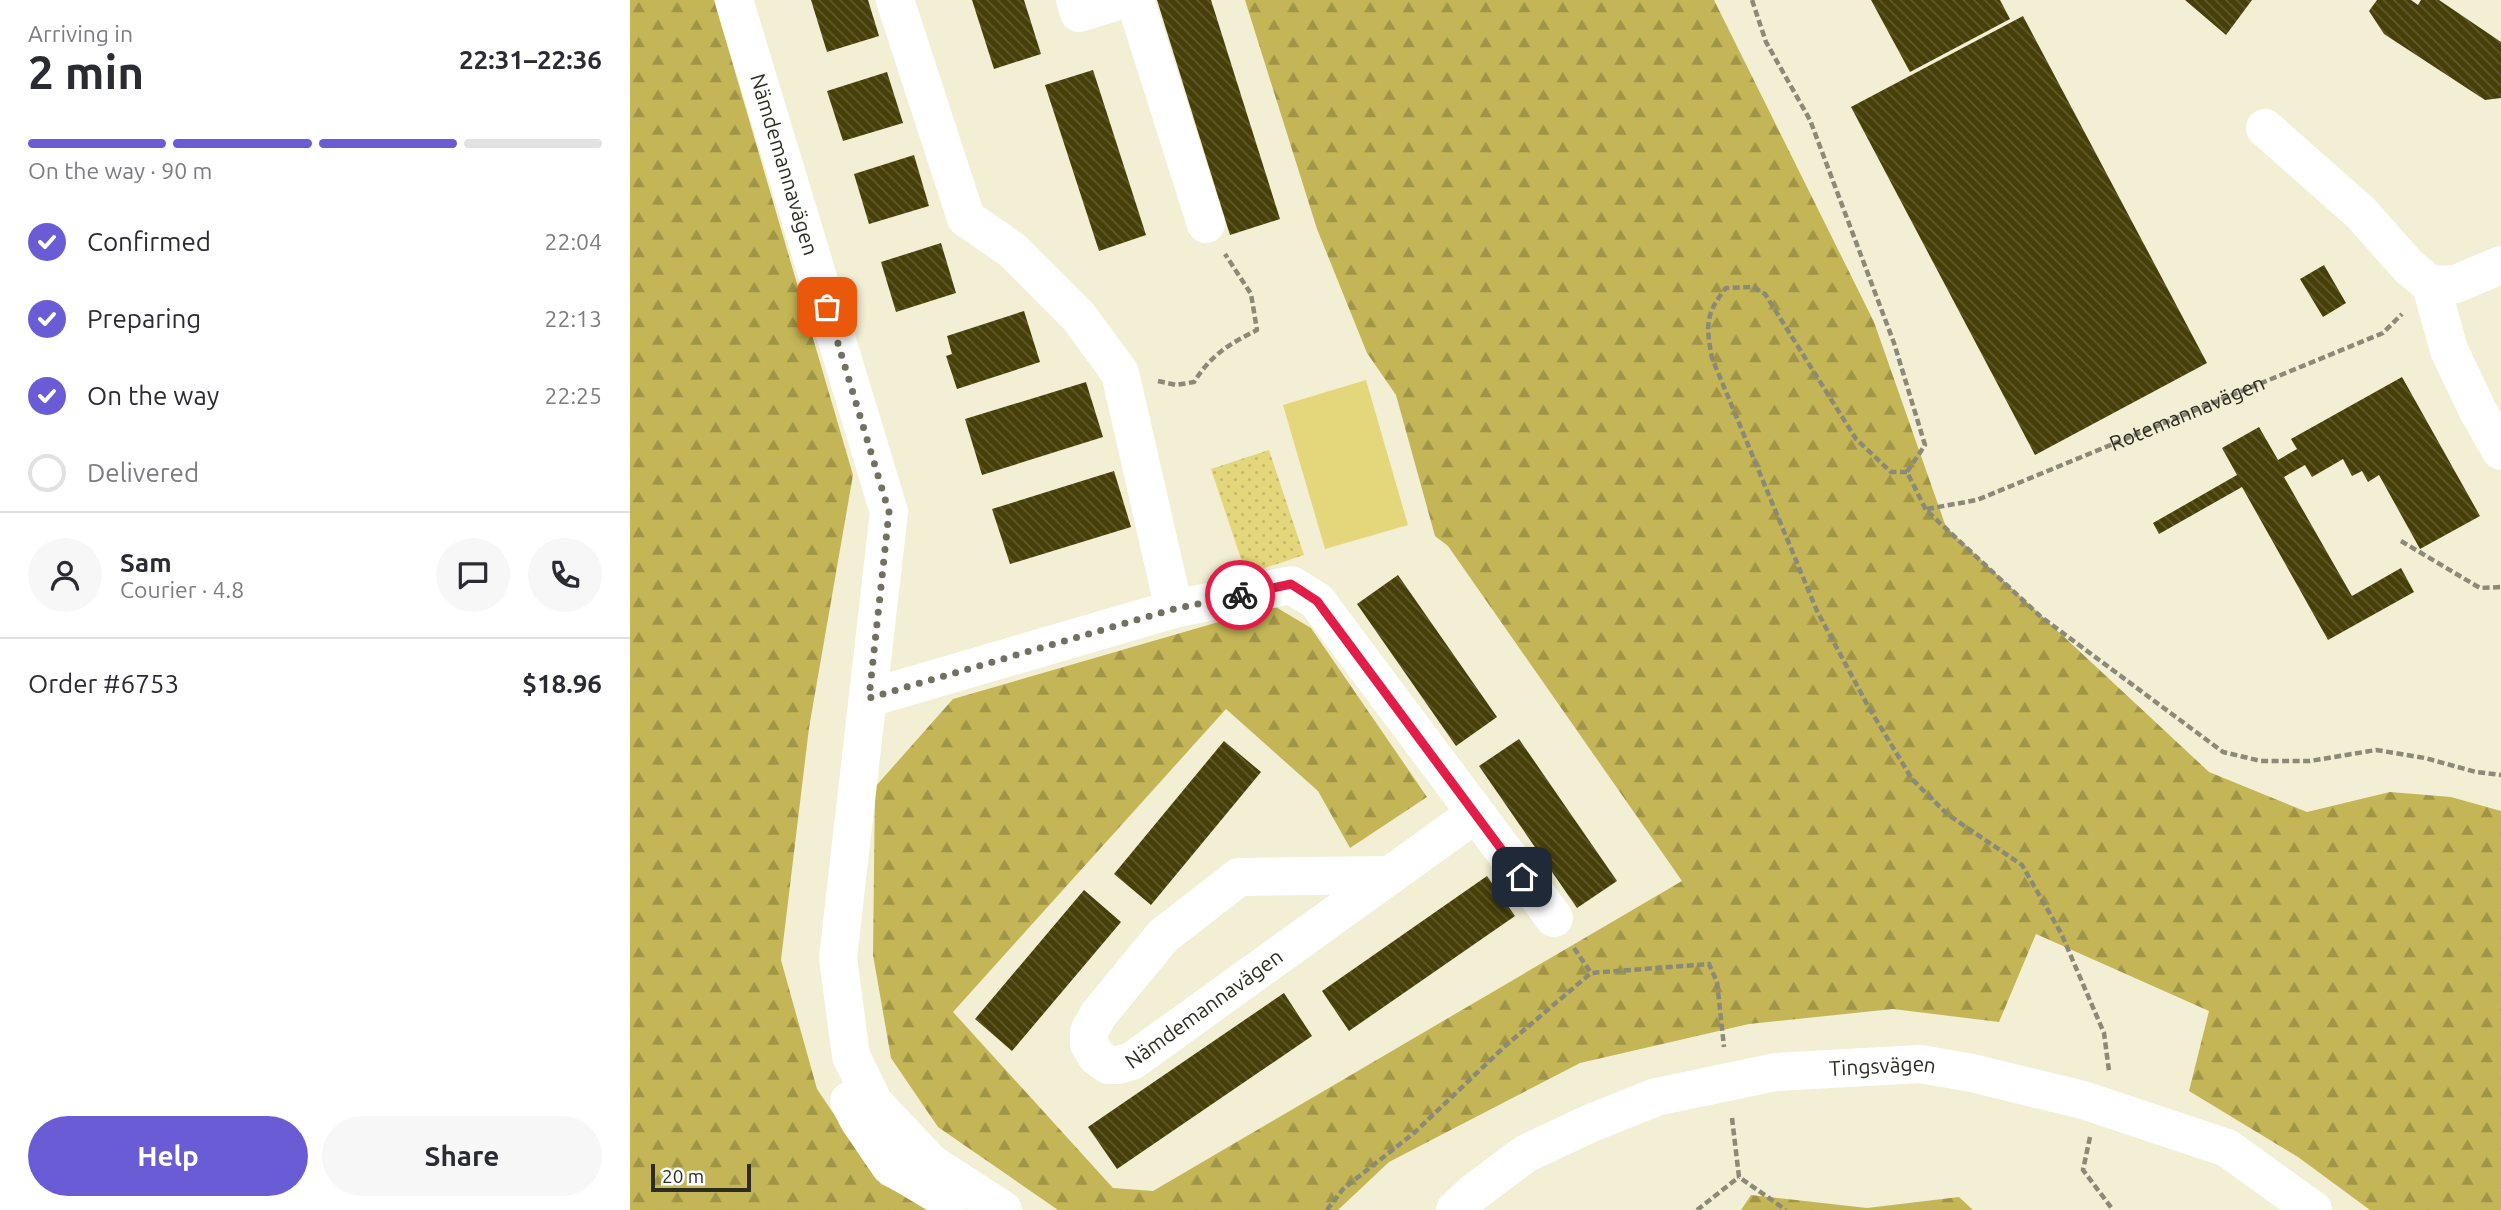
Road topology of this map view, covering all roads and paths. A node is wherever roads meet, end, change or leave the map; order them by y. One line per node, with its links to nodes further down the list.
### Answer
1 (734, 0): 18 (street, Nämdemannavägen)
2 (895, 0): 11 (street)
3 (1075, 0): 4 (street)
4 (1121, 0)
5 (1135, 0): 8 (street)
6 (1752, 0): 13 (path)
7 (2265, 128): 10 (street)
8 (1206, 224): 11 (path)
9 (2501, 265): 10 (street)
10 (2431, 285): 12 (street); 14 (path, Rotemannavägen)
11 (1120, 373): 17 (street)
12 (2501, 451)
13 (1907, 472): 14 (path); 25 (path)
14 (1926, 510): 19 (path)
15 (2401, 541): 16 (path)
16 (2501, 587)
17 (1174, 609): 18 (street); 21 (street)
18 (869, 698): 20 (street, Nämdemannavägen)
19 (2501, 775)
20 (855, 805): 29 (street, Nämdemannavägen); 30 (street, Nämdemannavägen)
21 (1475, 814): 22 (street, Nämdemannavägen); 23 (street)
22 (1389, 875): 22 (street, Nämdemannavägen)
23 (1554, 918)
24 (1717, 982): 31 (path)
25 (2110, 1072)
26 (2090, 1136): 35 (path)
27 (1736, 1157): 28 (path)
28 (1739, 1177): 33 (path); 34 (path)
29 (963, 1210)
30 (1003, 1210)
31 (1327, 1210)
32 (1455, 1210): 36 (street, Tingsvägen)
33 (1697, 1210)
34 (1786, 1210)
35 (2113, 1210)
36 (2313, 1210)

